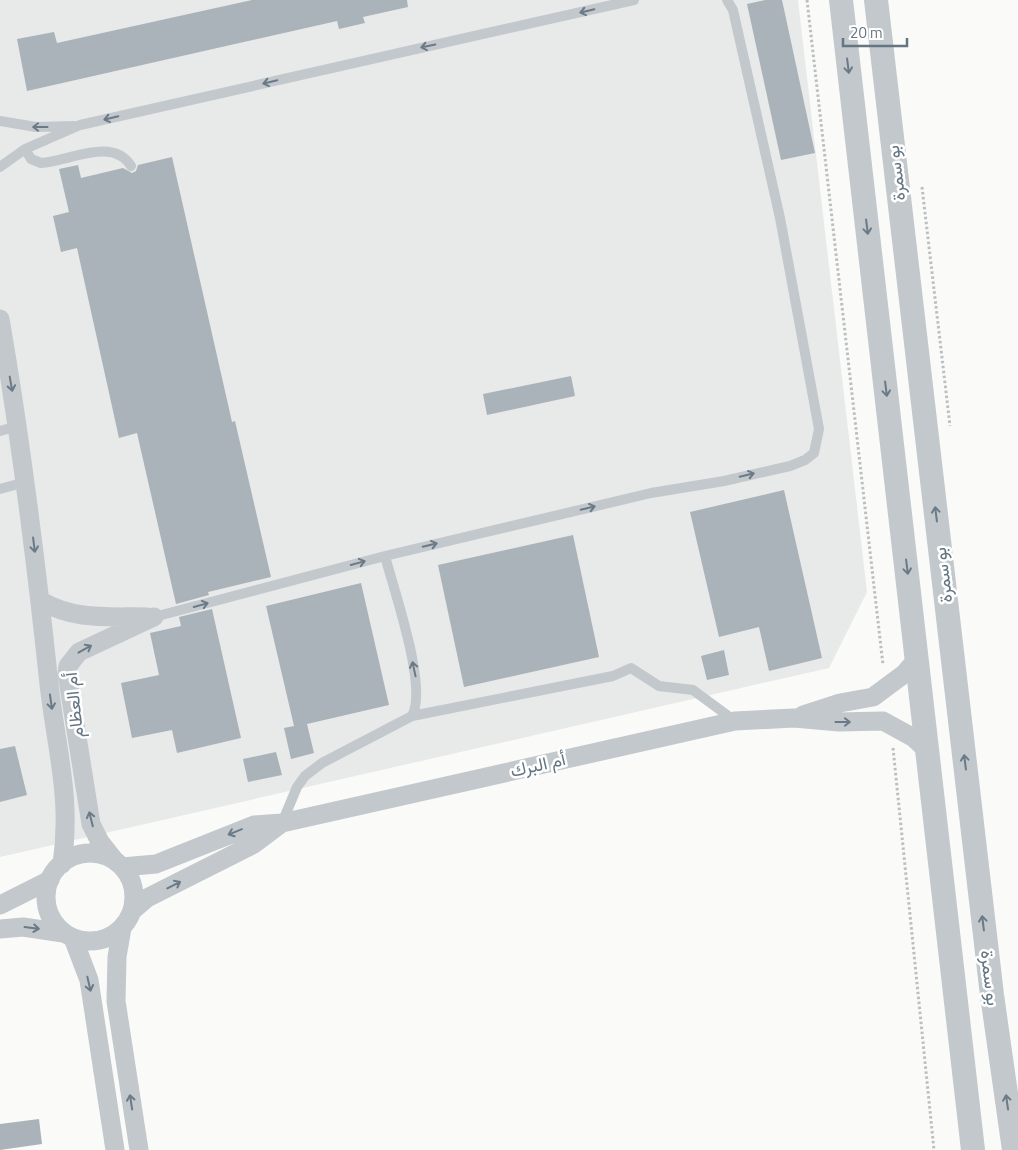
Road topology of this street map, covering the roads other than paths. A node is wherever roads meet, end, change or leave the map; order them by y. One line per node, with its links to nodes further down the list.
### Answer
1 (634, 0): 6 (lane, one-way to 6)
2 (727, 0): 15 (lane, one-way to 2)
3 (841, 0): 18 (street, بو سمرة, one-way to 18)
4 (876, 0): 35 (street, بو سمرة, one-way to 4)
5 (0, 121): 6 (lane, one-way to 5)
6 (80, 125): 7 (lane)
7 (24, 149): 8 (lane); 9 (lane)
8 (131, 166)
9 (0, 167)
10 (0, 319): 11 (street, أم العظام, one-way to 11)
11 (18, 426): 12 (lane); 13 (street, أم العظام)
12 (0, 431)
13 (26, 482): 14 (lane); 16 (street, أم العظام, one-way to 16)
14 (0, 489)
15 (385, 556): 17 (lane, one-way to 15); 19 (lane, one-way to 15)
16 (41, 601): 17 (street); 24 (street, أم العظام, one-way to 24)
17 (154, 617): 25 (street, أم العظام, one-way to 17)
18 (917, 659): 20 (street, أم البرك); 22 (street, بو سمرة)
19 (412, 716): 21 (lane); 23 (lane)
20 (794, 718): 21 (street, أم البرك); 22 (street, أم البرك, one-way to 22)
21 (735, 721): 23 (street, أم البرك)
22 (929, 752): 34 (street, بو سمرة)
23 (282, 823): 25 (street, أم البرك, one-way to 25); 28 (street, أم البرك, one-way to 23)
24 (62, 864): 25 (street); 26 (street)
25 (119, 864): 28 (street)
26 (50, 880): 27 (street); 31 (street)
27 (0, 905)
28 (133, 910): 29 (street)
29 (122, 928): 31 (street); 33 (street, one-way to 29)
30 (0, 929): 31 (street, one-way to 31)
31 (68, 935): 32 (street, one-way to 32)
32 (114, 1150)
33 (139, 1150)
34 (973, 1150)
35 (1014, 1150)

